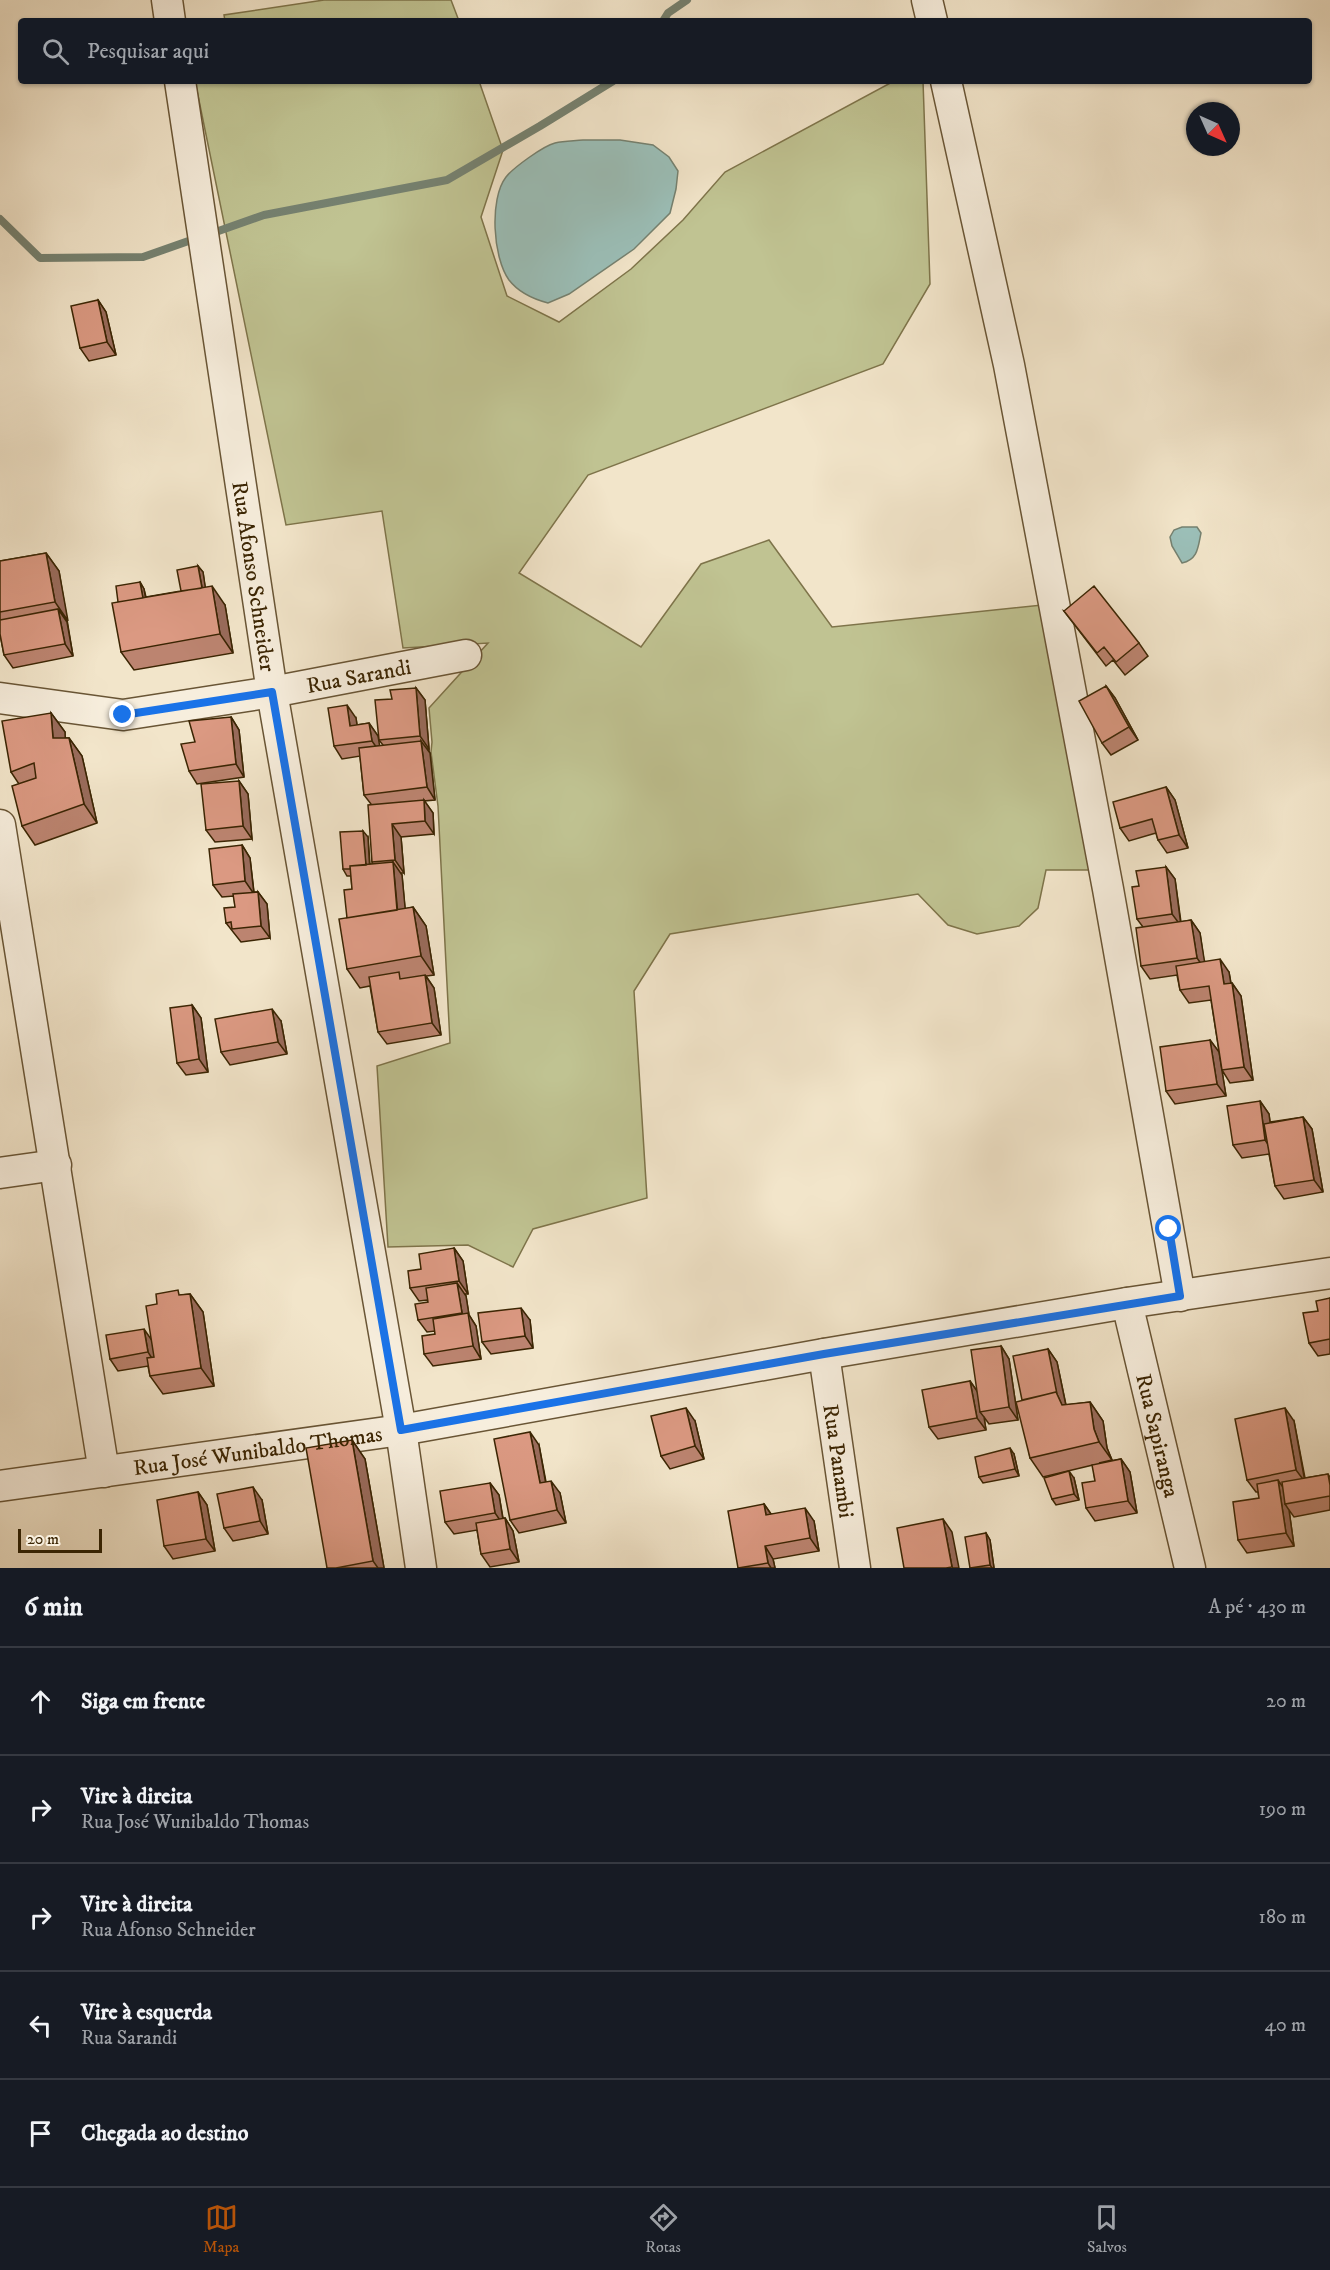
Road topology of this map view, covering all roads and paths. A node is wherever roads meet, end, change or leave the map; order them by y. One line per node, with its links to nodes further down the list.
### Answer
1 (167, 0): 3 (street)
2 (927, 0): 4 (street)
3 (170, 18)
4 (931, 18)
5 (180, 84): 8 (street, Rua Afonso Schneider)
6 (947, 84): 15 (street)
7 (466, 655): 8 (street, Rua Sarandi)
8 (272, 692): 9 (street, Rua Sarandi); 18 (street, Rua Afonso Schneider)
9 (0, 698)
10 (0, 825): 11 (street)
11 (3, 864): 12 (street)
12 (56, 1166): 13 (street); 19 (street)
13 (0, 1173)
14 (1330, 1272): 15 (street, Rua José Wunibaldo Thomas)
15 (1180, 1296): 16 (street, Rua José Wunibaldo Thomas)
16 (1127, 1303): 17 (street, Rua José Wunibaldo Thomas); 23 (street, Rua Sapiranga)
17 (824, 1354): 18 (street, Rua José Wunibaldo Thomas); 22 (street, Rua Panambi)
18 (401, 1430): 19 (street, Rua José Wunibaldo Thomas); 21 (street, Rua Afonso Schneider)
19 (104, 1472): 20 (street, Rua José Wunibaldo Thomas)
20 (0, 1486)
21 (421, 1568)
22 (855, 1568)
23 (1190, 1568)

